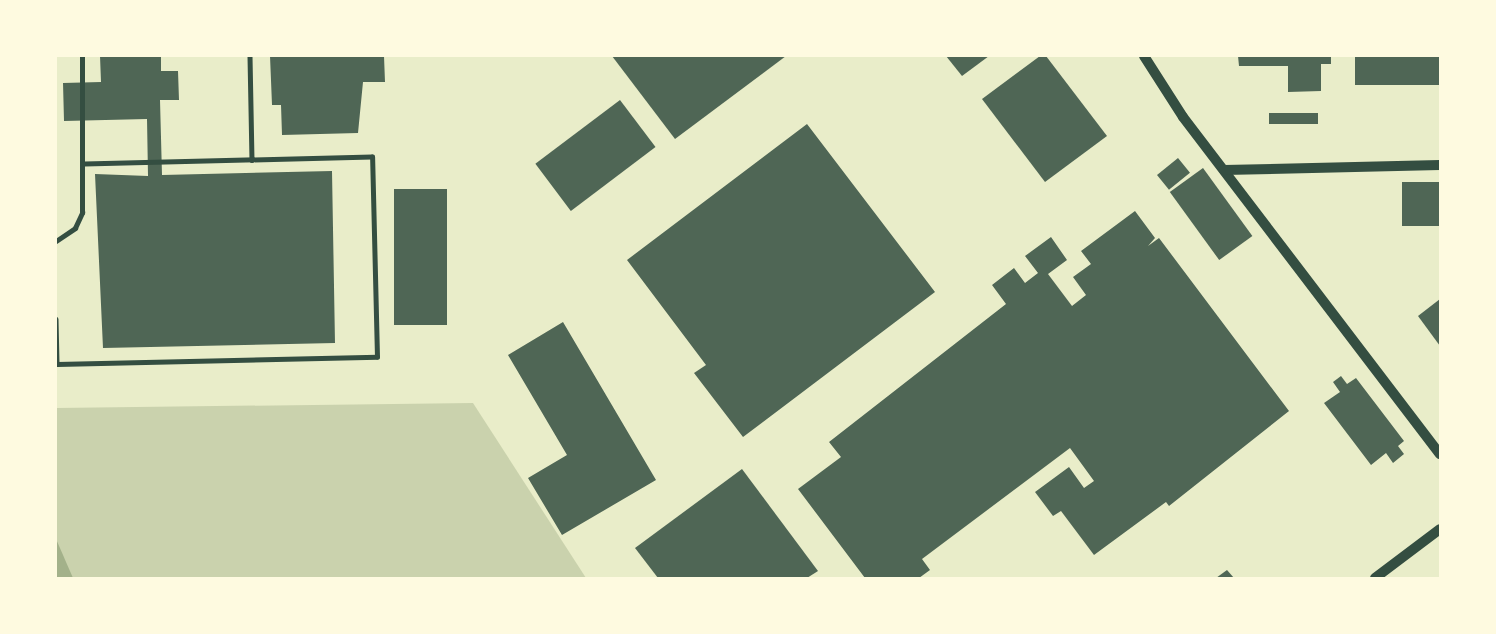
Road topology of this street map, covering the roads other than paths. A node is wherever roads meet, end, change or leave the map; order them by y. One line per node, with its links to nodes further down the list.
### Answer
1 (82, 56): 5 (lane)
2 (250, 56): 4 (lane)
3 (1144, 56): 7 (street)
4 (252, 160): 5 (lane); 9 (lane)
5 (85, 164): 8 (lane)
6 (1440, 165): 7 (street)
7 (1224, 170): 10 (street)
8 (56, 241)
9 (56, 319)
10 (1440, 454)
11 (1440, 529): 12 (street)
12 (1375, 579)

